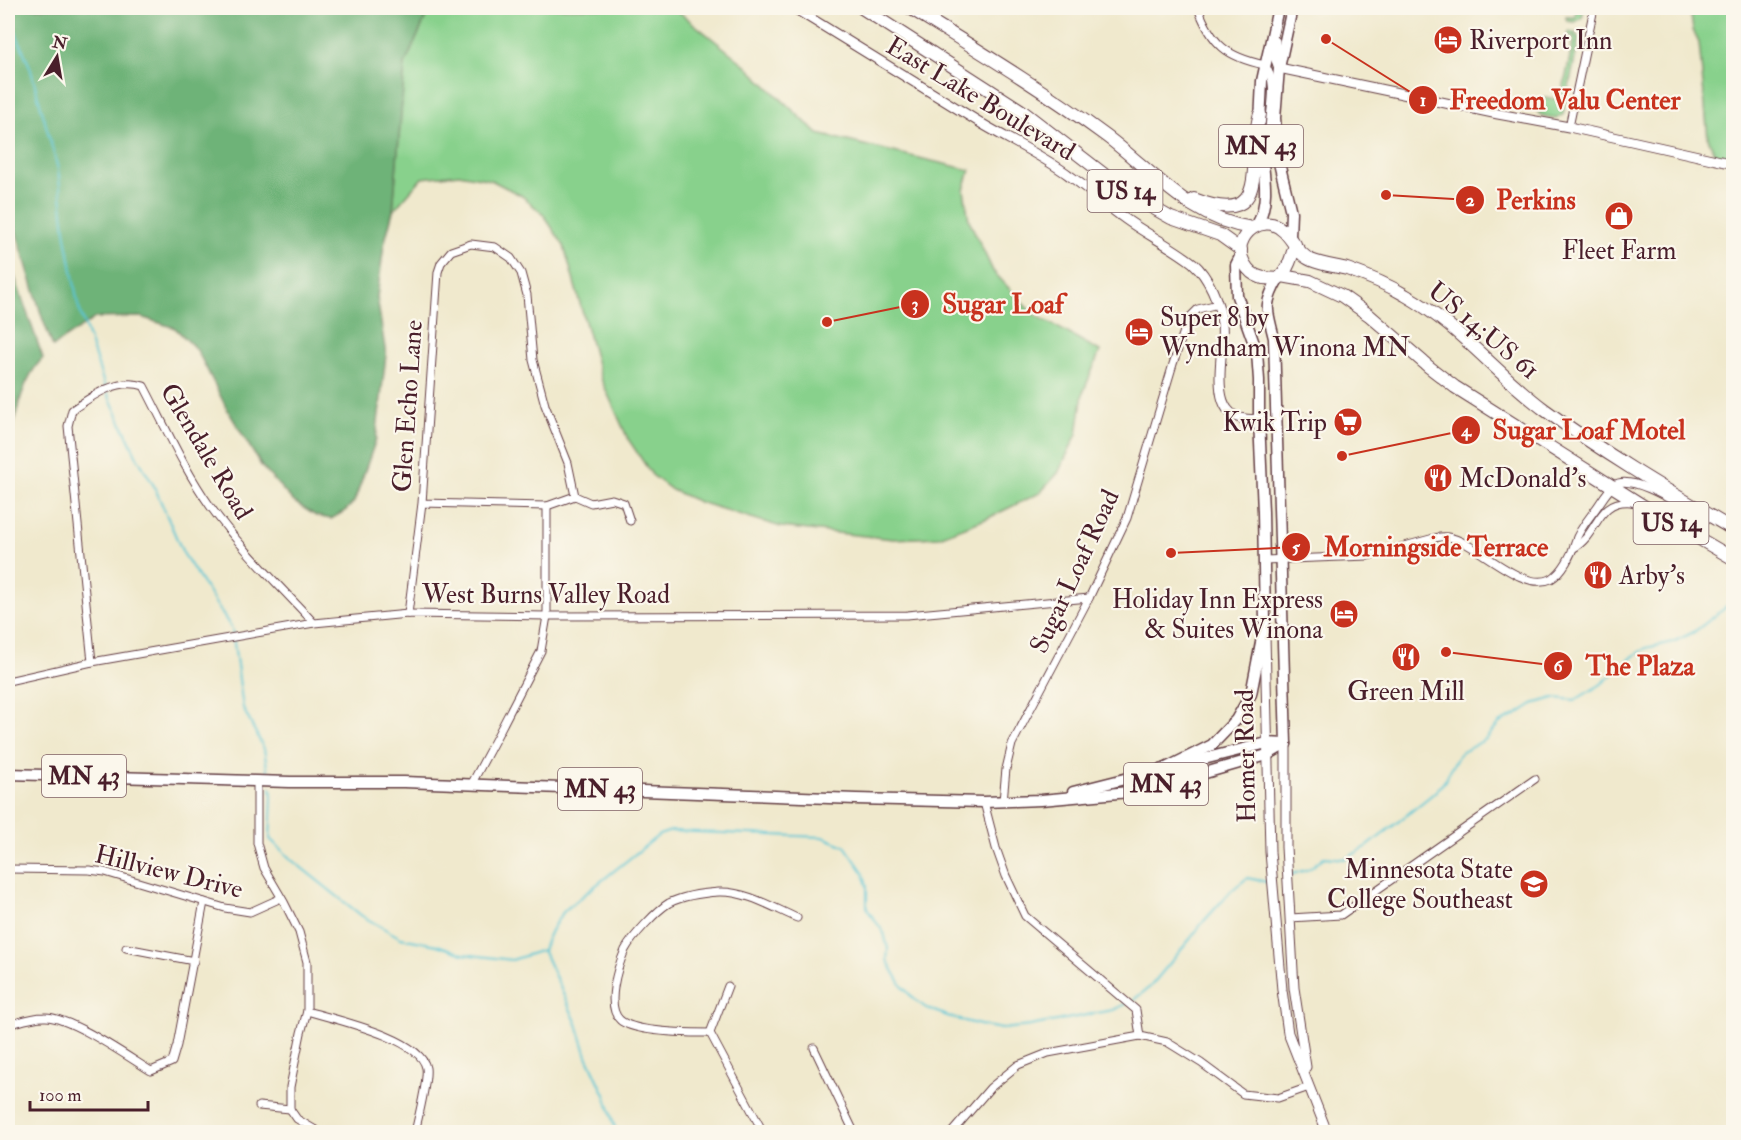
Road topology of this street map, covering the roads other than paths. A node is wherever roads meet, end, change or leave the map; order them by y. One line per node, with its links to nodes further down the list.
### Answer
1 (794, 8): 19 (street, East Lake Boulevard)
2 (862, 8): 17 (highway, US 14)
3 (910, 8): 14 (highway, US 14;US 61 / US 14)
4 (1198, 8): 8 (street)
5 (1279, 8): 8 (main road, MN 43); 9 (street)
6 (1292, 8): 9 (main road, MN 43)
7 (1594, 8): 11 (street)
8 (1265, 65): 10 (main road, MN 43); 12 (street)
9 (1279, 68): 11 (street); 12 (main road, MN 43)
10 (1260, 114): 14 (highway); 15 (main road, MN 43)
11 (1569, 127): 13 (street)
12 (1279, 163): 16 (main road, MN 43)
13 (1734, 164)
14 (1159, 182): 15 (highway, US 14;US 61 / US 14)
15 (1255, 226): 16 (highway, US 14;US 61 / US 14); 17 (highway)
16 (1292, 241): 18 (highway); 26 (highway, US 14;US 61 / US 14)
17 (1241, 252): 18 (highway, US 14); 20 (main road, MN 43)
18 (1280, 278): 21 (highway, US 14); 30 (main road, Homer Road)
19 (1218, 304): 20 (street, East Lake Boulevard); 33 (street, Sugar Loaf Road)
20 (1259, 419): 32 (main road, Homer Road / MN 43)
21 (1612, 486): 23 (highway, US 14); 26 (street); 29 (street)
22 (575, 496): 24 (street, Glen Echo Lane); 25 (street); 27 (street)
23 (1636, 502): 29 (street); 31 (highway, US 14)
24 (422, 503): 25 (street); 34 (street, Glen Echo Lane)
25 (547, 506): 35 (street)
26 (1700, 510): 28 (highway, US 14)
27 (630, 521)
28 (1734, 530)
29 (1574, 548): 30 (street)
30 (1280, 559): 32 (street); 41 (main road, Homer Road)
31 (1733, 559)
32 (1264, 560): 36 (main road, Homer Road / MN 43)
33 (1089, 598): 35 (street, West Burns Valley Road); 50 (street, Sugar Loaf Road)
34 (408, 614): 35 (street, West Burns Valley Road); 37 (street, West Burns Valley Road)
35 (548, 615): 47 (street)
36 (1265, 622): 40 (street, Homer Road); 43 (main road, MN 43)
37 (314, 623): 38 (street, West Burns Valley Road); 38 (street, Glendale Road)
38 (93, 662): 39 (street, West Burns Valley Road)
39 (8, 681)
40 (1267, 743): 41 (main road, MN 43); 42 (street, Homer Road); 43 (main road, MN 43)
41 (1286, 744): 42 (main road, MN 43); 55 (street, Homer Road)
42 (1267, 755): 48 (main road, MN 43); 64 (street, Homer Road)
43 (1164, 769): 48 (main road, MN 43)
44 (8, 774): 46 (main road, MN 43)
45 (1534, 779): 55 (street)
46 (257, 781): 47 (main road, MN 43); 52 (street)
47 (471, 784): 49 (main road, MN 43)
48 (1041, 800): 50 (main road, MN 43)
49 (984, 801): 50 (main road, MN 43); 62 (street)
50 (1004, 801)
51 (8, 869): 53 (street, Hillview Drive)
52 (281, 898): 53 (street, Hillview Drive); 59 (street)
53 (204, 902): 57 (street)
54 (797, 918): 61 (street)
55 (1290, 918): 64 (street, Homer Road)
56 (126, 948): 57 (street)
57 (194, 961): 60 (street)
58 (728, 986): 61 (street)
59 (307, 1011): 66 (street); 68 (street)
60 (8, 1025)
61 (710, 1033): 69 (street)
62 (1140, 1036): 64 (street); 71 (street)
63 (814, 1048): 70 (street)
64 (1309, 1087): 72 (street, Homer Road)
65 (259, 1106): 66 (street)
66 (290, 1109): 67 (street)
67 (319, 1132)
68 (415, 1132)
69 (763, 1132)
70 (854, 1132)
71 (952, 1132)
72 (1327, 1132)

